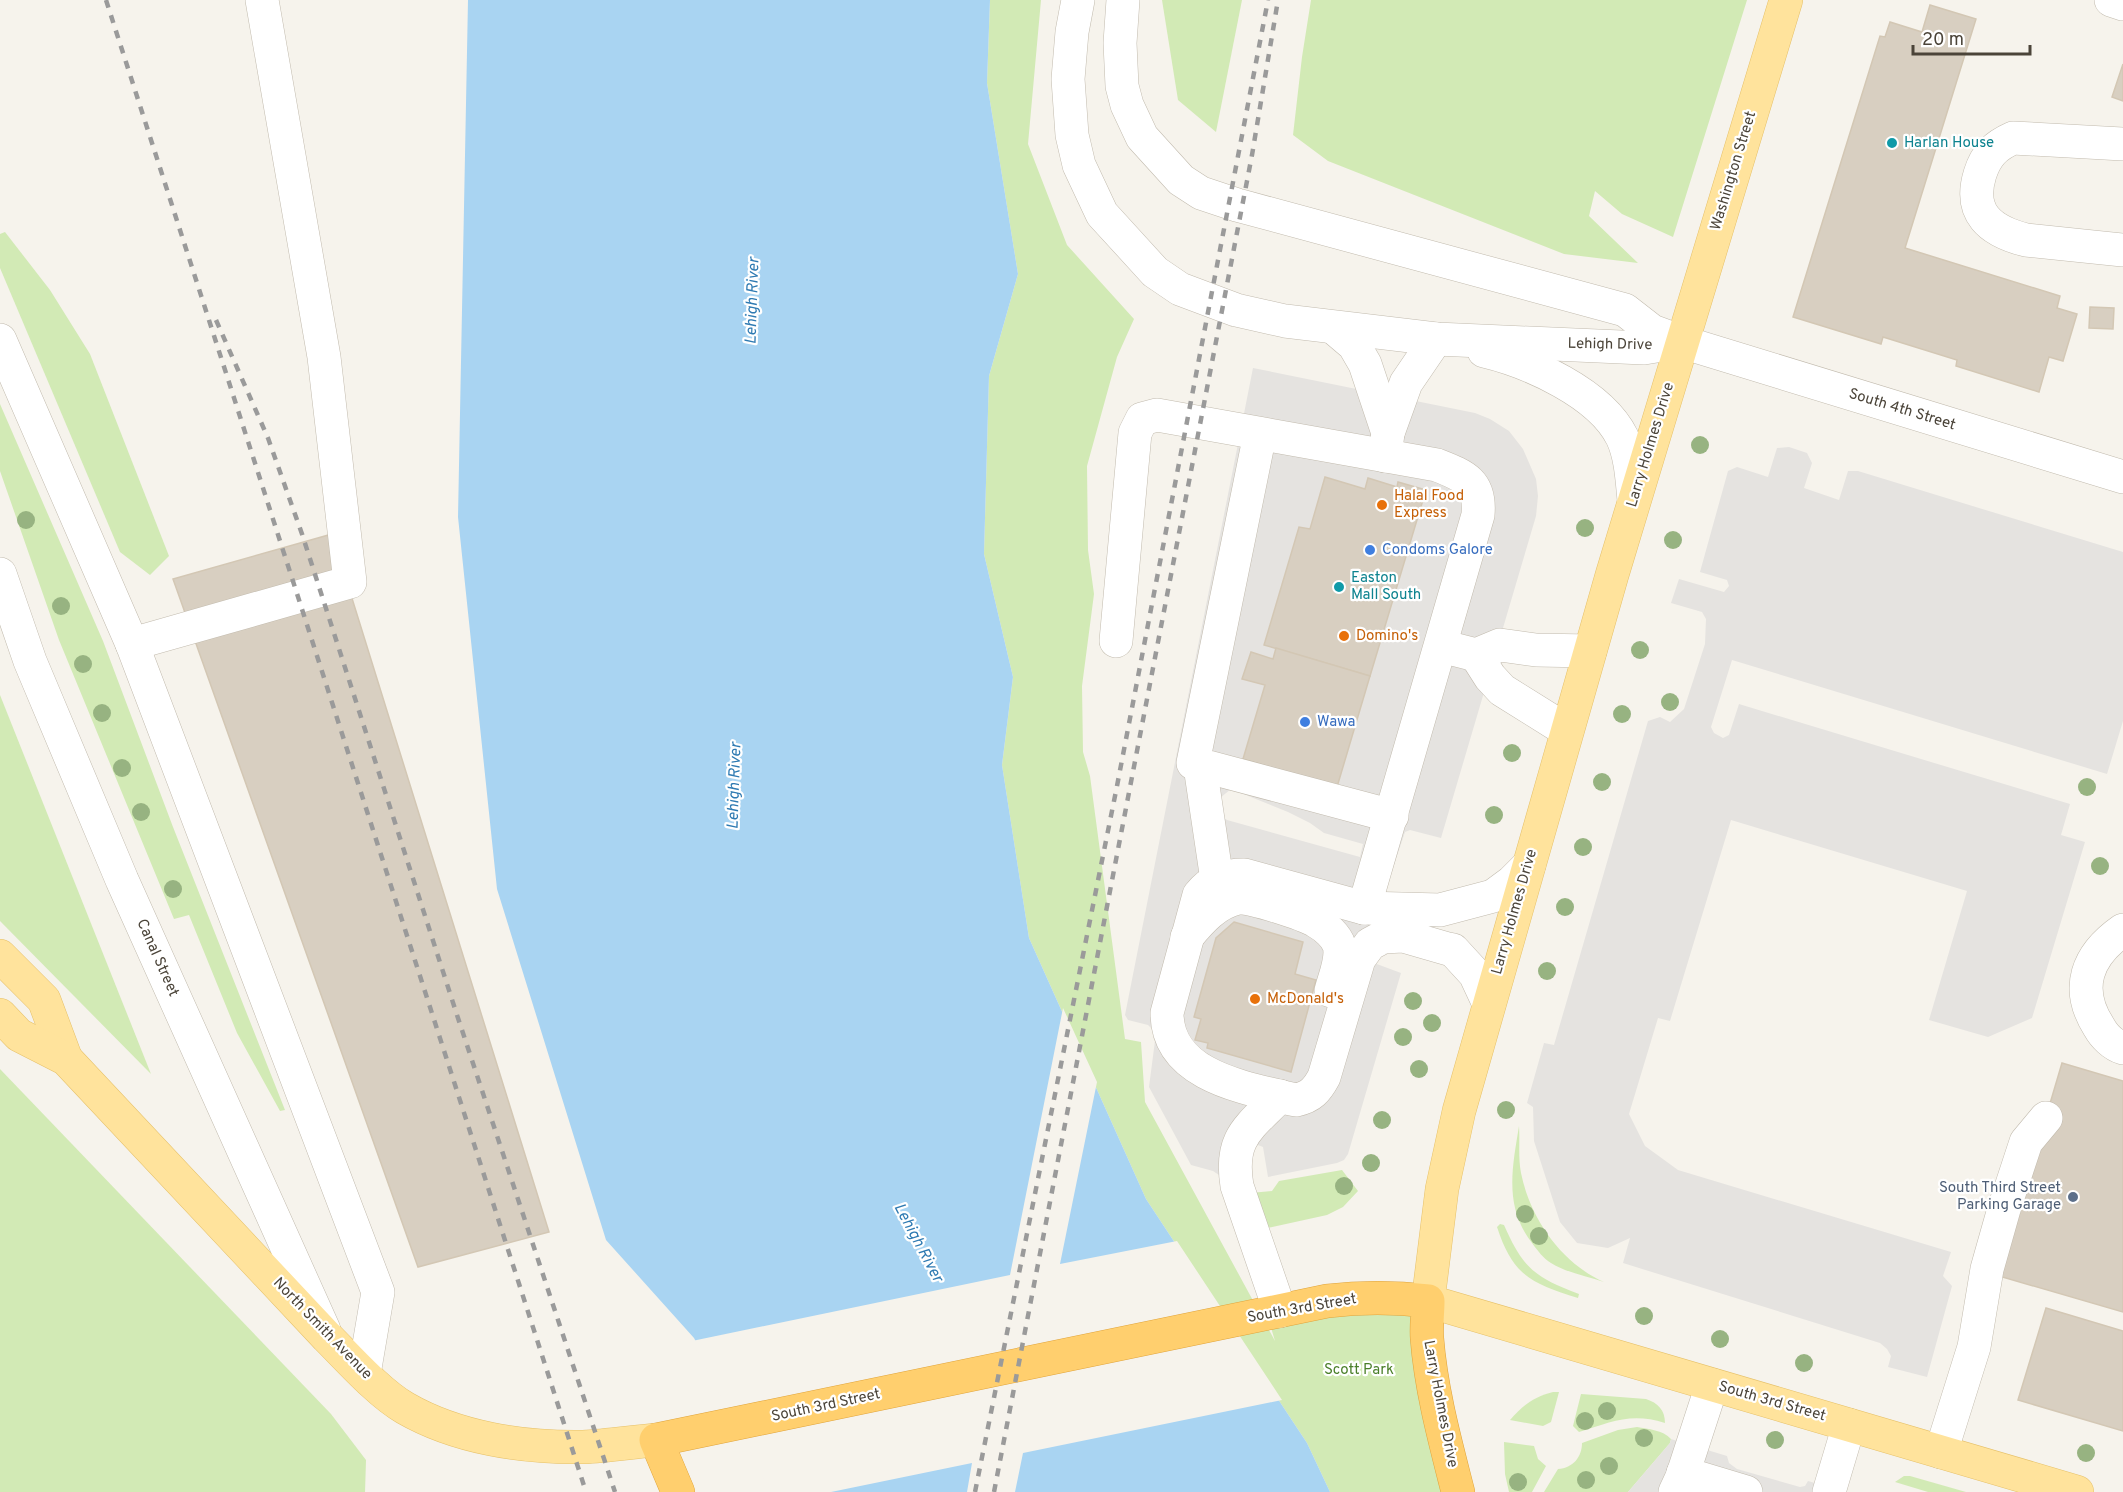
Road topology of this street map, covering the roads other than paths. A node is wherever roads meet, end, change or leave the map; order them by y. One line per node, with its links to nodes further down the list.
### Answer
1 (262, 0): 19 (street)
2 (1078, 0): 9 (street, Lehigh Drive)
3 (1123, 0): 12 (street, Lehigh Drive)
4 (1786, 0): 12 (main road, Washington Street)
5 (2111, 0): 6 (street)
6 (2123, 4)
7 (2123, 144): 8 (street)
8 (2123, 250)
9 (1334, 328): 10 (street, Lehigh Drive); 14 (street)
10 (1436, 339): 12 (street, Lehigh Drive); 14 (street); 16 (street)
11 (0, 340): 19 (street)
12 (1682, 342): 15 (street, South 4th Street); 16 (main road, Larry Holmes Drive)
13 (1260, 434): 14 (street); 18 (street); 24 (street)
14 (1386, 445): 20 (street)
15 (2123, 477)
16 (1634, 500): 21 (main road, Larry Holmes Drive)
17 (0, 574): 40 (street, Canal Street)
18 (1116, 641)
19 (132, 644): 41 (street)
20 (1441, 646): 22 (street); 25 (street)
21 (1590, 651): 22 (street); 23 (main road, Larry Holmes Drive)
22 (1476, 655): 23 (street)
23 (1566, 730): 26 (main road, Larry Holmes Drive)
24 (1200, 766): 25 (street); 27 (street)
25 (1392, 816): 28 (street)
26 (1529, 865): 28 (street); 32 (main road, Larry Holmes Drive)
27 (1217, 880): 28 (street); 30 (street)
28 (1364, 908)
29 (2123, 930): 34 (street)
30 (1187, 937): 36 (street); 36 (street)
31 (0, 956): 35 (main road, North Smith Avenue)
32 (1489, 1004): 36 (street); 38 (main road, Larry Holmes Drive)
33 (0, 1015): 35 (main road, North Smith Avenue)
34 (2123, 1048)
35 (66, 1059): 40 (main road, North Smith Avenue)
36 (1290, 1098): 39 (street)
37 (2046, 1118): 45 (street)
38 (1428, 1301): 39 (highway, South 3rd Street); 42 (main road, South 3rd Street); 48 (highway, Larry Holmes Drive)
39 (1274, 1312): 44 (highway, South 3rd Street)
40 (327, 1337): 41 (main road, North Smith Avenue)
41 (364, 1374): 44 (main road, North Smith Avenue)
42 (1712, 1385): 43 (main road, South 3rd Street); 46 (street)
43 (1849, 1425): 45 (main road, South 3rd Street); 50 (street)
44 (656, 1440): 47 (highway)
45 (1941, 1452): 51 (main road, South 3rd Street)
46 (1679, 1482): 49 (street)
47 (678, 1492)
48 (1458, 1492)
49 (1746, 1492)
50 (1829, 1492)
51 (2077, 1492)

